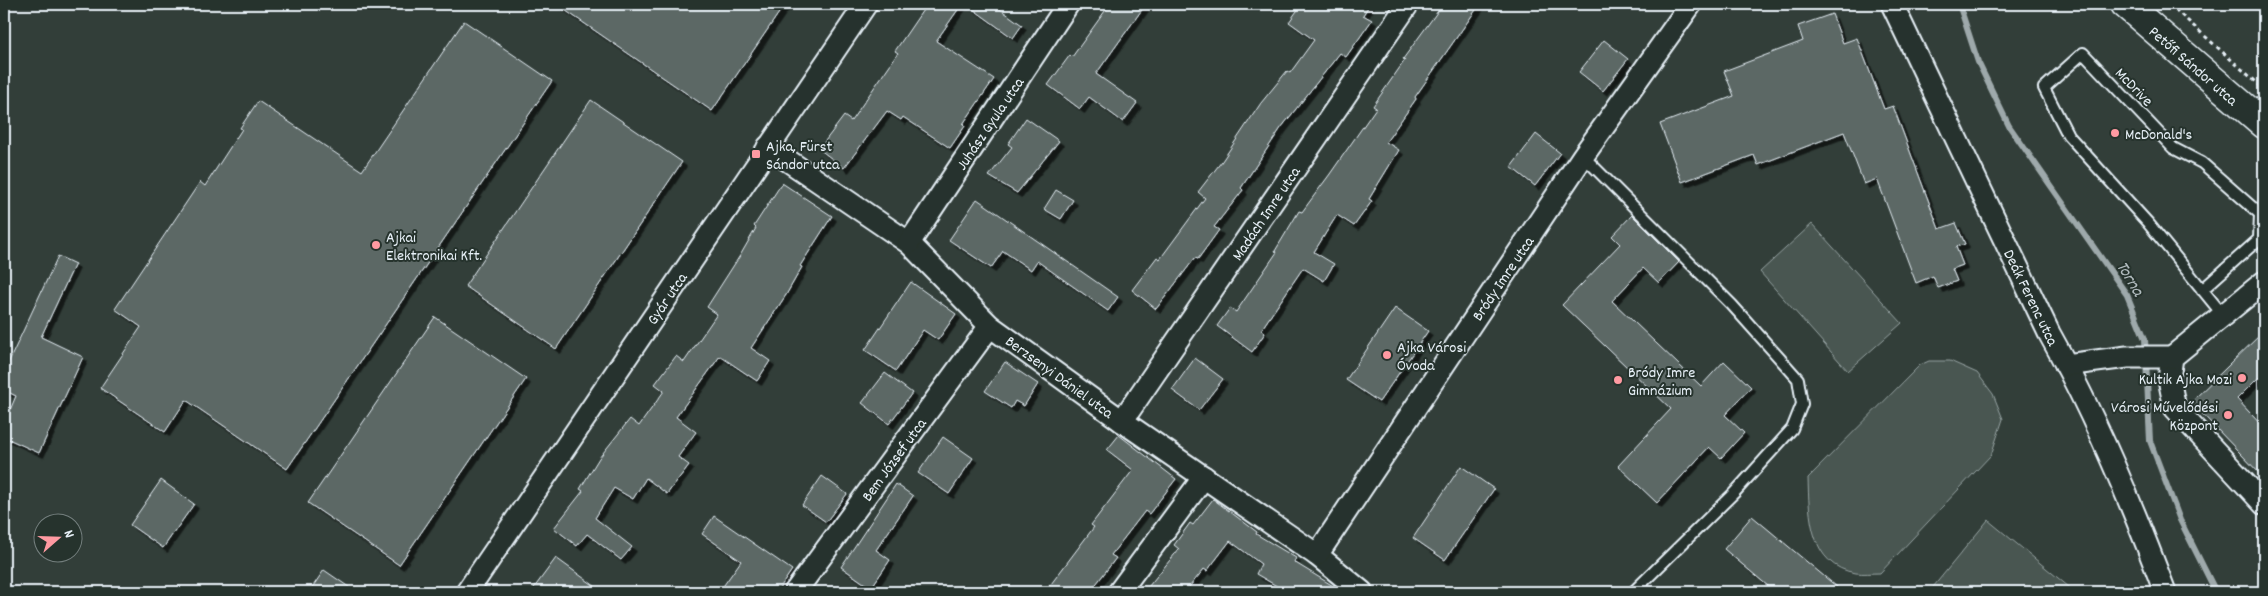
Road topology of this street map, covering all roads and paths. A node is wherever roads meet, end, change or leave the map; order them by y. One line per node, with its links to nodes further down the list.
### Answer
1 (866, 4): 10 (street, Gyár utca)
2 (1068, 4): 12 (street, Juhász Gyula utca)
3 (1408, 4): 19 (street, Madách Imre utca)
4 (1691, 4): 11 (street, Bródy Imre utca)
5 (1892, 4): 18 (street, Deák Ferenc utca)
6 (2169, 4): 8 (path)
7 (2130, 6): 9 (main road, Petőfi Sándor utca)
8 (2264, 89)
9 (2264, 124)
10 (768, 147): 12 (street, Berzsenyi Dániel utca); 23 (street, Gyár utca)
11 (1584, 156): 22 (street, Bródy Imre utca); 27 (lane)
12 (909, 243): 16 (street, Berzsenyi Dániel utca)
13 (2264, 282): 15 (street)
14 (2202, 290): 14 (lane, McDrive); 15 (lane)
15 (2223, 315): 17 (street)
16 (990, 326): 19 (street, Berzsenyi Dániel utca); 24 (street, Bem József utca)
17 (2167, 356): 18 (street); 21 (street)
18 (2066, 365): 28 (street, Deák Ferenc utca)
19 (1122, 422): 20 (street, Berzsenyi Dániel utca)
20 (1204, 477): 22 (street, Berzsenyi Dániel utca); 25 (street)
21 (2264, 504)
22 (1317, 555): 26 (street, Berzsenyi Dániel utca)
23 (467, 592)
24 (795, 592)
25 (1119, 592)
26 (1362, 592)
27 (1633, 592)
28 (2165, 592)

